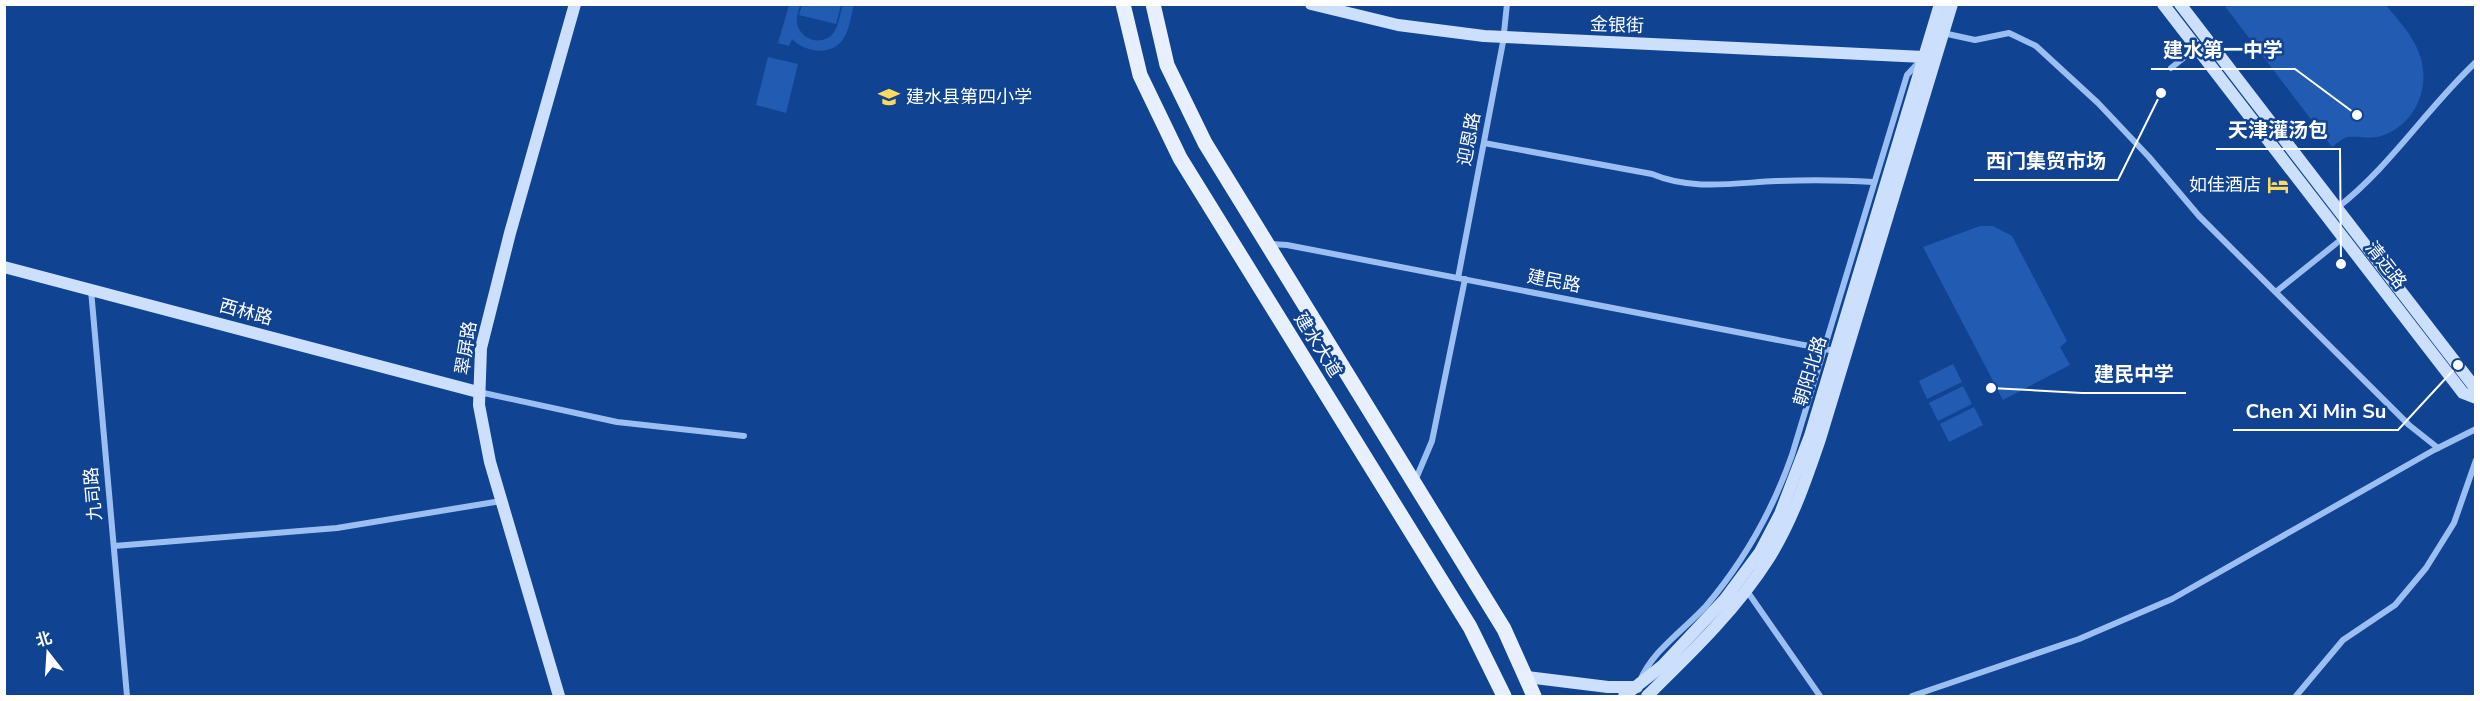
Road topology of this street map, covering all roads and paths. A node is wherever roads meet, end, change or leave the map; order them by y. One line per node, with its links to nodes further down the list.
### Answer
1 (575, 4): 27 (main road, 翠屏路)
2 (1124, 4): 43 (main road, 建水大道)
3 (1153, 4): 20 (main road, 建水大道)
4 (1311, 4): 11 (main road, 金银街)
5 (1507, 4): 11 (street, 迎恩路)
6 (1940, 4): 13 (main road, 朝阳北路)
7 (1952, 4): 10 (main road, 朝阳北路)
8 (2163, 4): 12 (main road, 清远路)
9 (2180, 4): 18 (main road, 清远路)
10 (1943, 33): 24 (street); 38 (main road, 朝阳北路)
11 (1503, 38): 13 (main road, 金银街); 16 (street, 迎恩路)
12 (2196, 48): 15 (street); 19 (main road, 清远路)
13 (1924, 57): 17 (street); 25 (main road, 朝阳北路)
14 (2475, 62): 18 (street)
15 (2171, 68)
16 (1484, 143): 17 (street); 22 (street, 迎恩路)
17 (1874, 182): 25 (street)
18 (2337, 208): 26 (main road, 清远路)
19 (2343, 238): 24 (street); 28 (main road, 清远路)
20 (1267, 244): 22 (street, 建民路); 35 (main road, 建水大道)
21 (4, 267): 23 (main road, 西林路)
22 (1462, 278): 25 (street, 建民路); 35 (street, 迎恩路)
23 (90, 289): 27 (main road, 西林路); 37 (street, 九司路)
24 (2277, 291): 33 (street)
25 (1828, 350): 40 (main road, 朝阳北路)
26 (2475, 389)
27 (478, 392): 32 (street); 36 (main road, 翠屏路)
28 (2463, 393): 29 (main road, 清远路); 30 (main road)
29 (2475, 398)
30 (2475, 409)
31 (2475, 429): 33 (street)
32 (744, 436)
33 (2438, 448): 48 (street)
34 (2475, 460): 49 (street)
35 (1414, 483): 39 (main road, 建水大道)
36 (501, 501): 37 (street); 42 (main road, 翠屏路)
37 (114, 546): 41 (street, 九司路)
38 (1746, 590): 46 (main road, 朝阳北路); 47 (street)
39 (1527, 677): 40 (main road); 44 (main road, 建水大道)
40 (1637, 687): 45 (main road, 朝阳北路)
41 (127, 696)
42 (560, 696)
43 (1504, 696)
44 (1534, 696)
45 (1624, 696)
46 (1647, 696)
47 (1820, 696)
48 (1912, 696)
49 (2296, 696)

